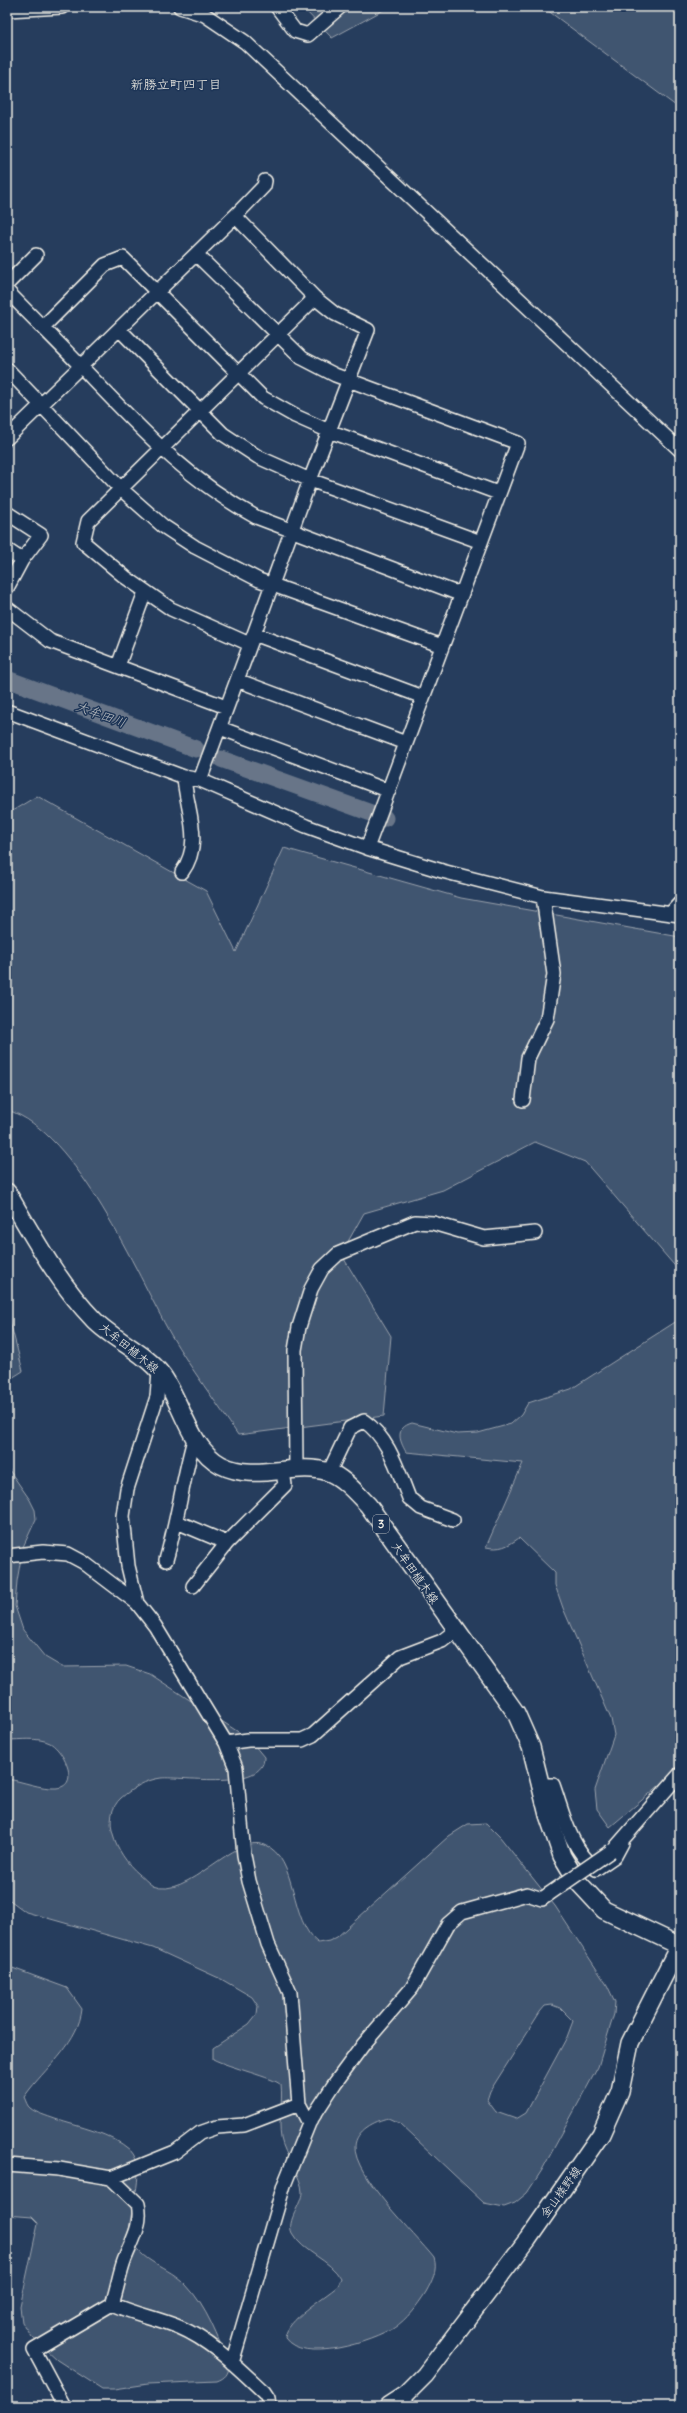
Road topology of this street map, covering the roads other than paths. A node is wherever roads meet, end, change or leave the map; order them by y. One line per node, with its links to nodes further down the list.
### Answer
1 (62, 7): 5 (street)
2 (180, 7): 26 (street)
3 (277, 7): 4 (street)
4 (340, 7)
5 (7, 10)
6 (265, 181): 7 (street)
7 (235, 216): 8 (street); 13 (street)
8 (196, 254): 12 (street); 16 (street)
9 (36, 255): 10 (street)
10 (7, 284)
11 (7, 291): 14 (street)
12 (157, 291): 14 (street); 15 (street); 19 (street)
13 (315, 298): 16 (street); 20 (street)
14 (43, 327): 17 (street)
15 (119, 329): 17 (street); 22 (street)
16 (278, 336): 19 (street); 20 (street)
17 (81, 366): 21 (street); 25 (street)
18 (7, 369): 21 (street)
19 (238, 374): 22 (street); 23 (street)
20 (349, 380): 23 (street); 29 (street)
21 (42, 404): 24 (street); 28 (street)
22 (200, 412): 25 (street); 27 (street)
23 (329, 431): 27 (street); 29 (street)
24 (7, 438)
25 (161, 450): 28 (street); 31 (street)
26 (680, 450)
27 (310, 480): 31 (street); 32 (street)
28 (122, 489): 35 (street); 38 (street)
29 (498, 493): 32 (street)
30 (7, 512): 34 (street)
31 (292, 531): 35 (street); 37 (street)
32 (481, 542): 37 (street)
33 (7, 550): 34 (street)
34 (22, 560): 36 (street)
35 (273, 584): 40 (street); 41 (street)
36 (7, 588)
37 (463, 591): 41 (street)
38 (145, 592): 40 (street); 42 (street)
39 (7, 608): 42 (street)
40 (253, 637): 43 (street); 44 (street)
41 (442, 646): 44 (street)
42 (118, 666): 45 (street)
43 (237, 680): 45 (street); 48 (street)
44 (423, 697): 48 (street)
45 (226, 707): 47 (street)
46 (7, 711): 49 (street)
47 (220, 728): 50 (street); 51 (street)
48 (406, 743): 51 (street)
49 (184, 777): 50 (street); 53 (street)
50 (200, 780): 52 (street)
51 (389, 791): 52 (street)
52 (367, 848): 54 (street)
53 (182, 872)
54 (543, 897): 56 (street); 57 (street)
55 (680, 903): 56 (street)
56 (675, 914)
57 (523, 1100)
58 (7, 1192): 60 (main road, 大牟田植木線)
59 (535, 1233): 62 (street)
60 (159, 1372): 61 (main road, 大牟田植木線); 70 (street)
61 (195, 1436): 62 (main road, 大牟田植木線); 65 (street)
62 (290, 1471): 63 (main road, 大牟田植木線); 66 (street)
63 (329, 1472): 64 (street); 71 (main road, 大牟田植木線 / 3)
64 (453, 1520)
65 (177, 1522): 66 (street); 68 (street)
66 (227, 1543): 69 (street)
67 (7, 1556): 70 (street)
68 (166, 1560)
69 (193, 1586)
70 (137, 1603): 72 (street)
71 (455, 1631): 72 (street); 74 (main road, 大牟田植木線 / 3)
72 (226, 1743): 77 (street)
73 (680, 1774): 75 (street)
74 (541, 1785): 75 (street); 76 (main road, 大牟田植木線 / 3)
75 (622, 1842): 78 (street, bridge)
76 (680, 1945): 85 (main road, 金山檪野線)
77 (299, 2104): 78 (street); 80 (street)
78 (309, 2123): 82 (street)
79 (7, 2165): 80 (street)
80 (111, 2178): 81 (street)
81 (112, 2304): 82 (street); 83 (street)
82 (232, 2363): 84 (street)
83 (64, 2406)
84 (269, 2406)
85 (388, 2406)

